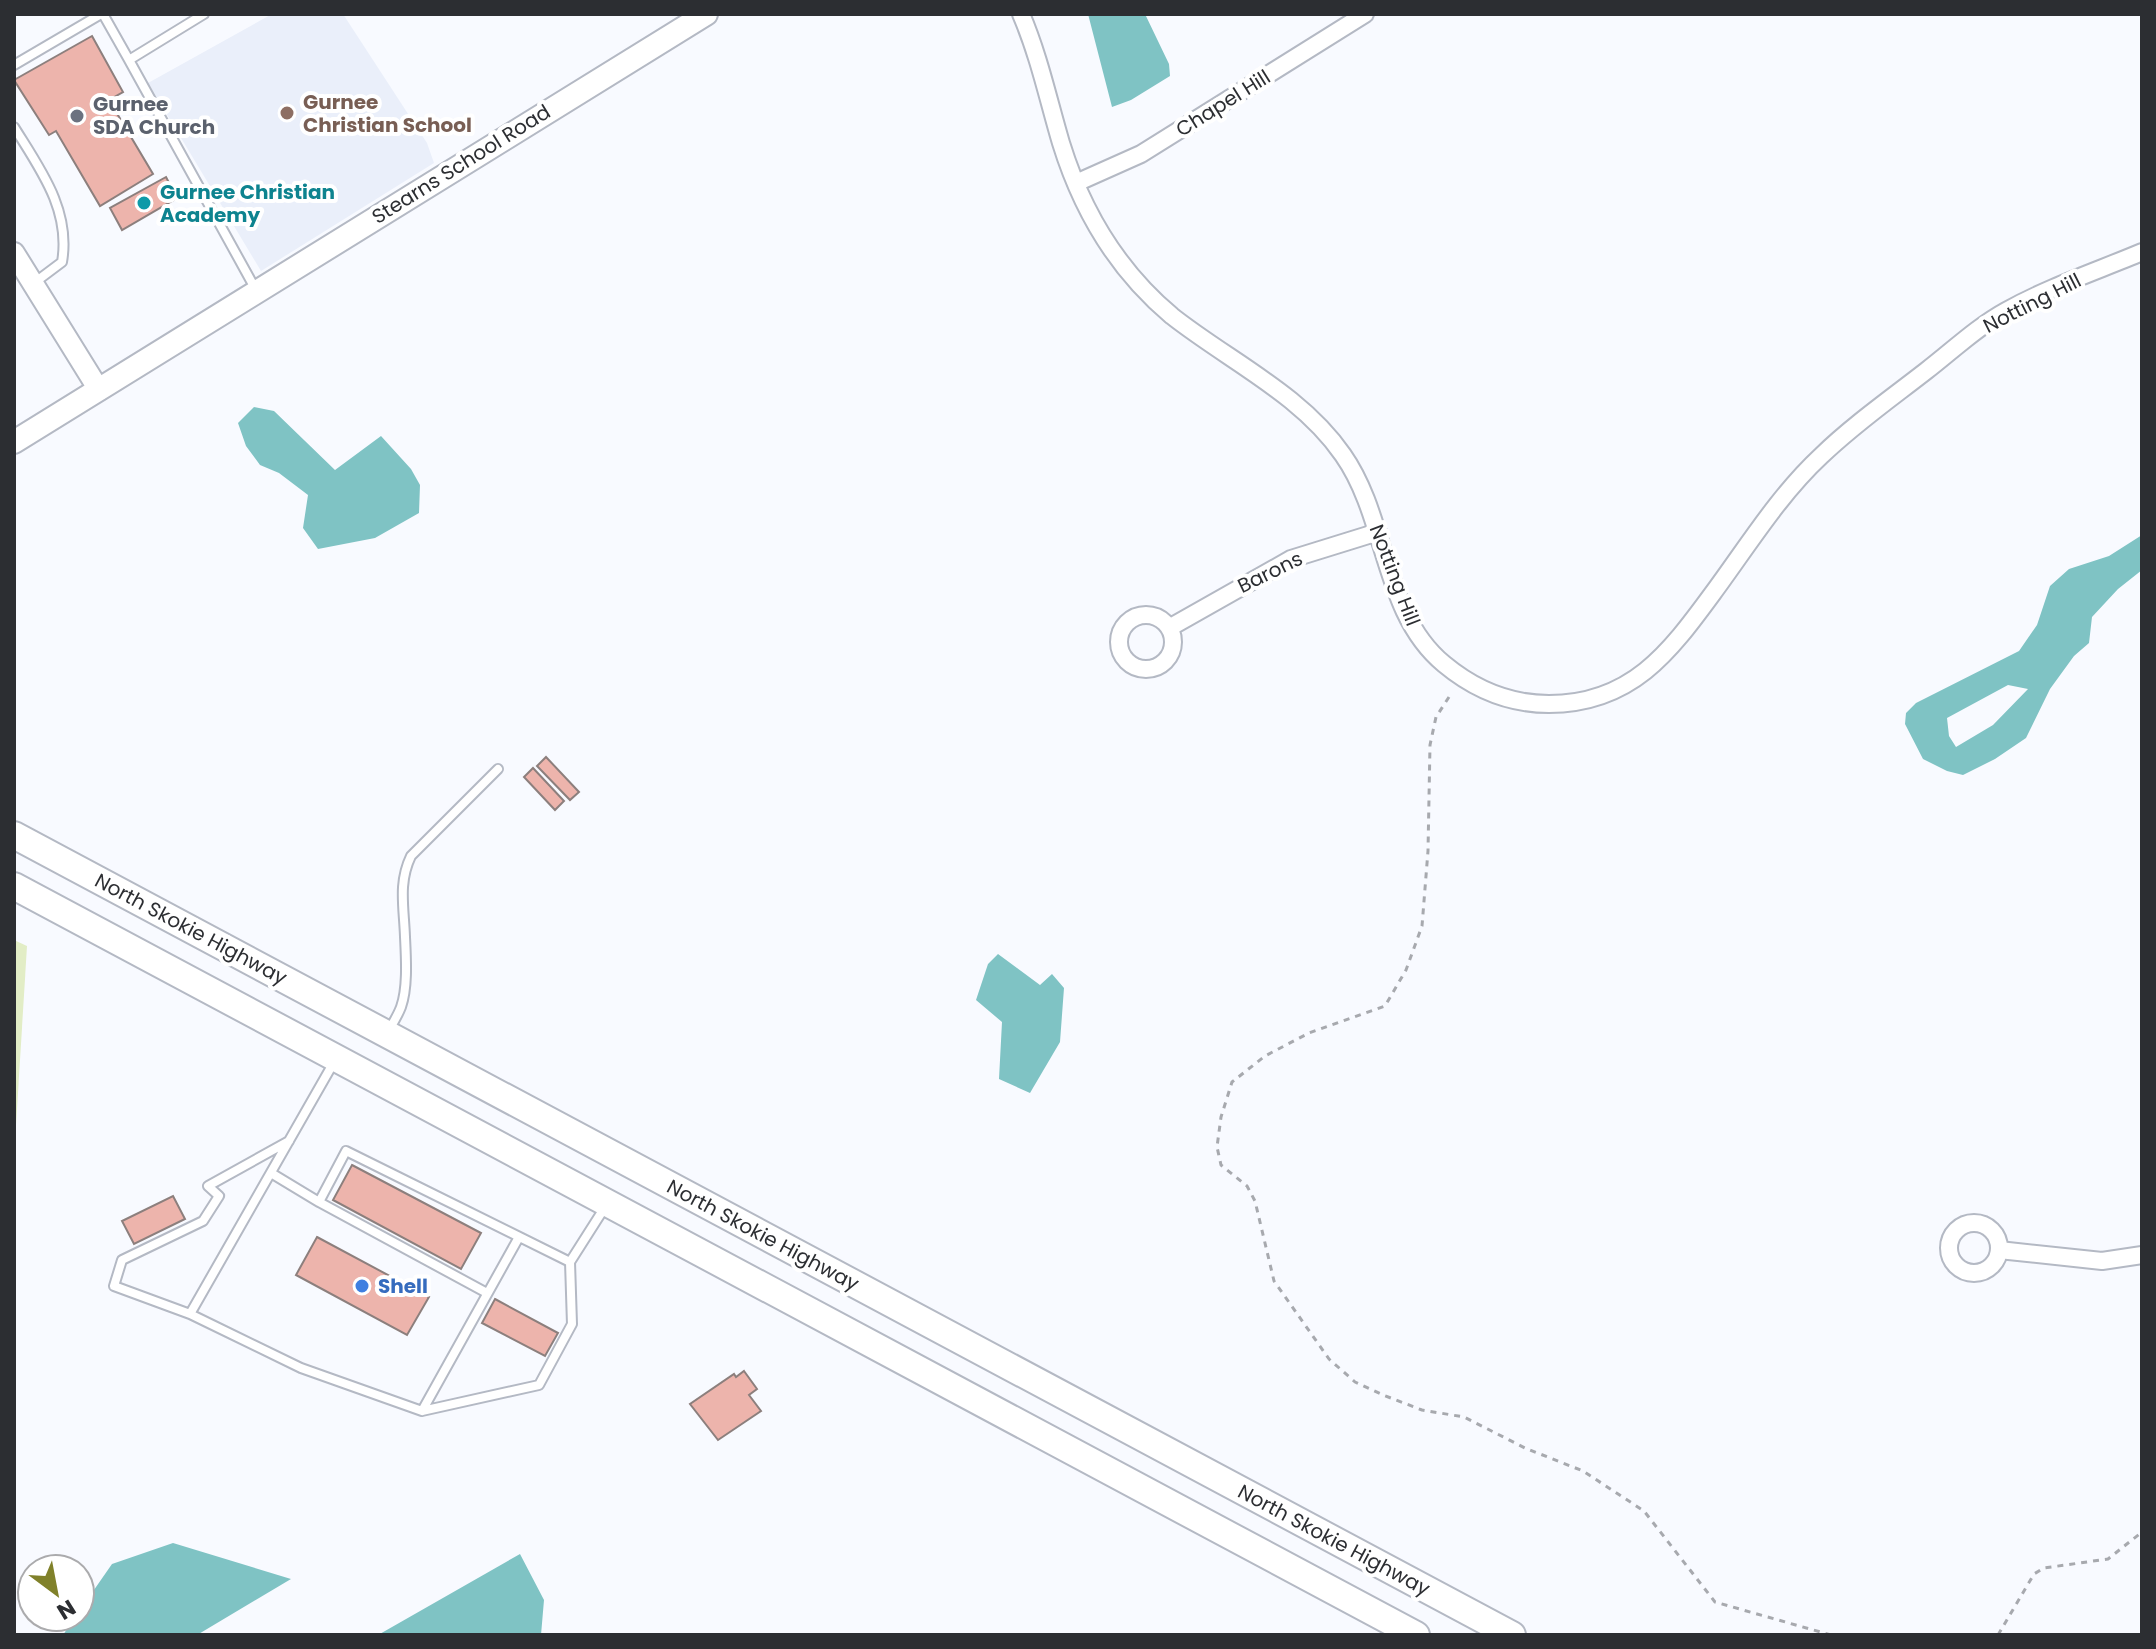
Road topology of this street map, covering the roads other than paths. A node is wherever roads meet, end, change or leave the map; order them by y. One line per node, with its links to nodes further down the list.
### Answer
1 (102, 14): 6 (lane); 7 (lane)
2 (204, 14): 6 (lane)
3 (706, 14): 13 (main road, Stearns School Road)
4 (1021, 14): 9 (street, Notting Hill)
5 (1365, 14): 9 (street, Chapel Hill)
6 (129, 60): 13 (lane)
7 (14, 65)
8 (14, 127): 12 (lane)
9 (1076, 183): 16 (street, Notting Hill)
10 (2142, 252): 16 (street, Notting Hill)
11 (14, 253): 12 (street)
12 (33, 284): 14 (street)
13 (256, 291): 14 (main road, Stearns School Road)
14 (99, 390): 15 (main road, Stearns School Road)
15 (14, 442)
16 (1378, 532): 17 (street, Barons)
17 (1169, 628)
18 (498, 769): 21 (lane)
19 (14, 835): 21 (highway, North Skokie Highway)
20 (14, 886): 22 (highway)
21 (387, 1034): 35 (highway, North Skokie Highway)
22 (336, 1058): 23 (lane); 26 (highway)
23 (289, 1141): 24 (lane); 32 (lane)
24 (271, 1173): 25 (lane); 32 (lane)
25 (319, 1202): 27 (lane); 31 (lane)
26 (608, 1203): 30 (lane); 34 (highway)
27 (519, 1237): 30 (lane); 31 (lane)
28 (1999, 1250): 29 (street)
29 (2142, 1255)
30 (570, 1262): 33 (lane)
31 (487, 1293): 33 (lane)
32 (190, 1314): 33 (lane)
33 (422, 1411)
34 (1416, 1635)
35 (1512, 1635)

